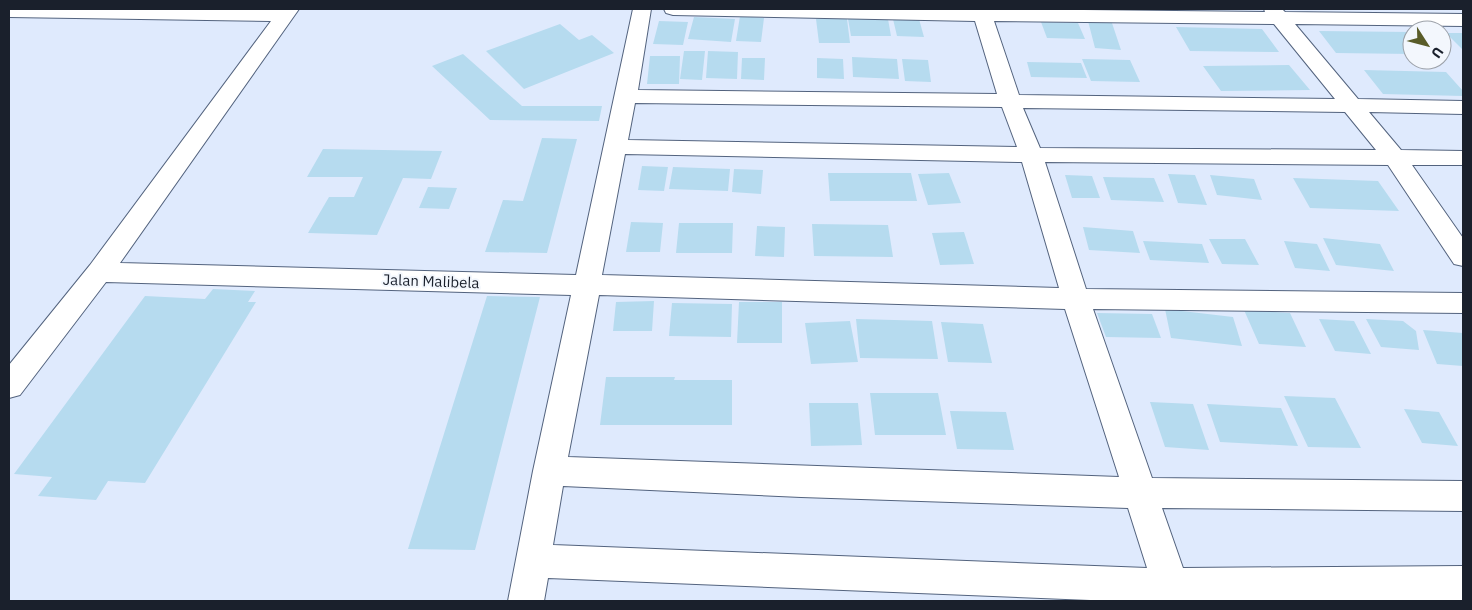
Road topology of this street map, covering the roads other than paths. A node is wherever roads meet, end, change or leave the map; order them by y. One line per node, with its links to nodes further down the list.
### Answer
1 (642, 9): 8 (street)
2 (673, 9): 5 (street)
3 (9, 11): 4 (street)
4 (287, 12): 17 (street)
5 (982, 12): 6 (street); 9 (street)
6 (1276, 14): 7 (street); 10 (street)
7 (1463, 20)
8 (626, 96): 9 (street); 12 (street)
9 (1010, 101): 10 (street); 13 (street)
10 (1353, 106): 11 (street); 14 (street)
11 (1463, 107)
12 (615, 147): 13 (street); 18 (street)
13 (1031, 155): 14 (street); 19 (street)
14 (1394, 157): 15 (street); 16 (street)
15 (1463, 158)
16 (1463, 257)
17 (99, 272): 18 (street, Jalan Malibela); 21 (street)
18 (587, 286): 19 (street, Jalan Malibela); 22 (street)
19 (1076, 299): 20 (street, Jalan Malibela); 23 (street)
20 (1463, 302)
21 (9, 386)
22 (549, 471): 23 (street); 25 (street)
23 (1140, 493): 24 (street); 27 (street)
24 (1463, 496)
25 (533, 561): 27 (street); 28 (street)
26 (1463, 583): 27 (street)
27 (1174, 594)
28 (526, 601)

